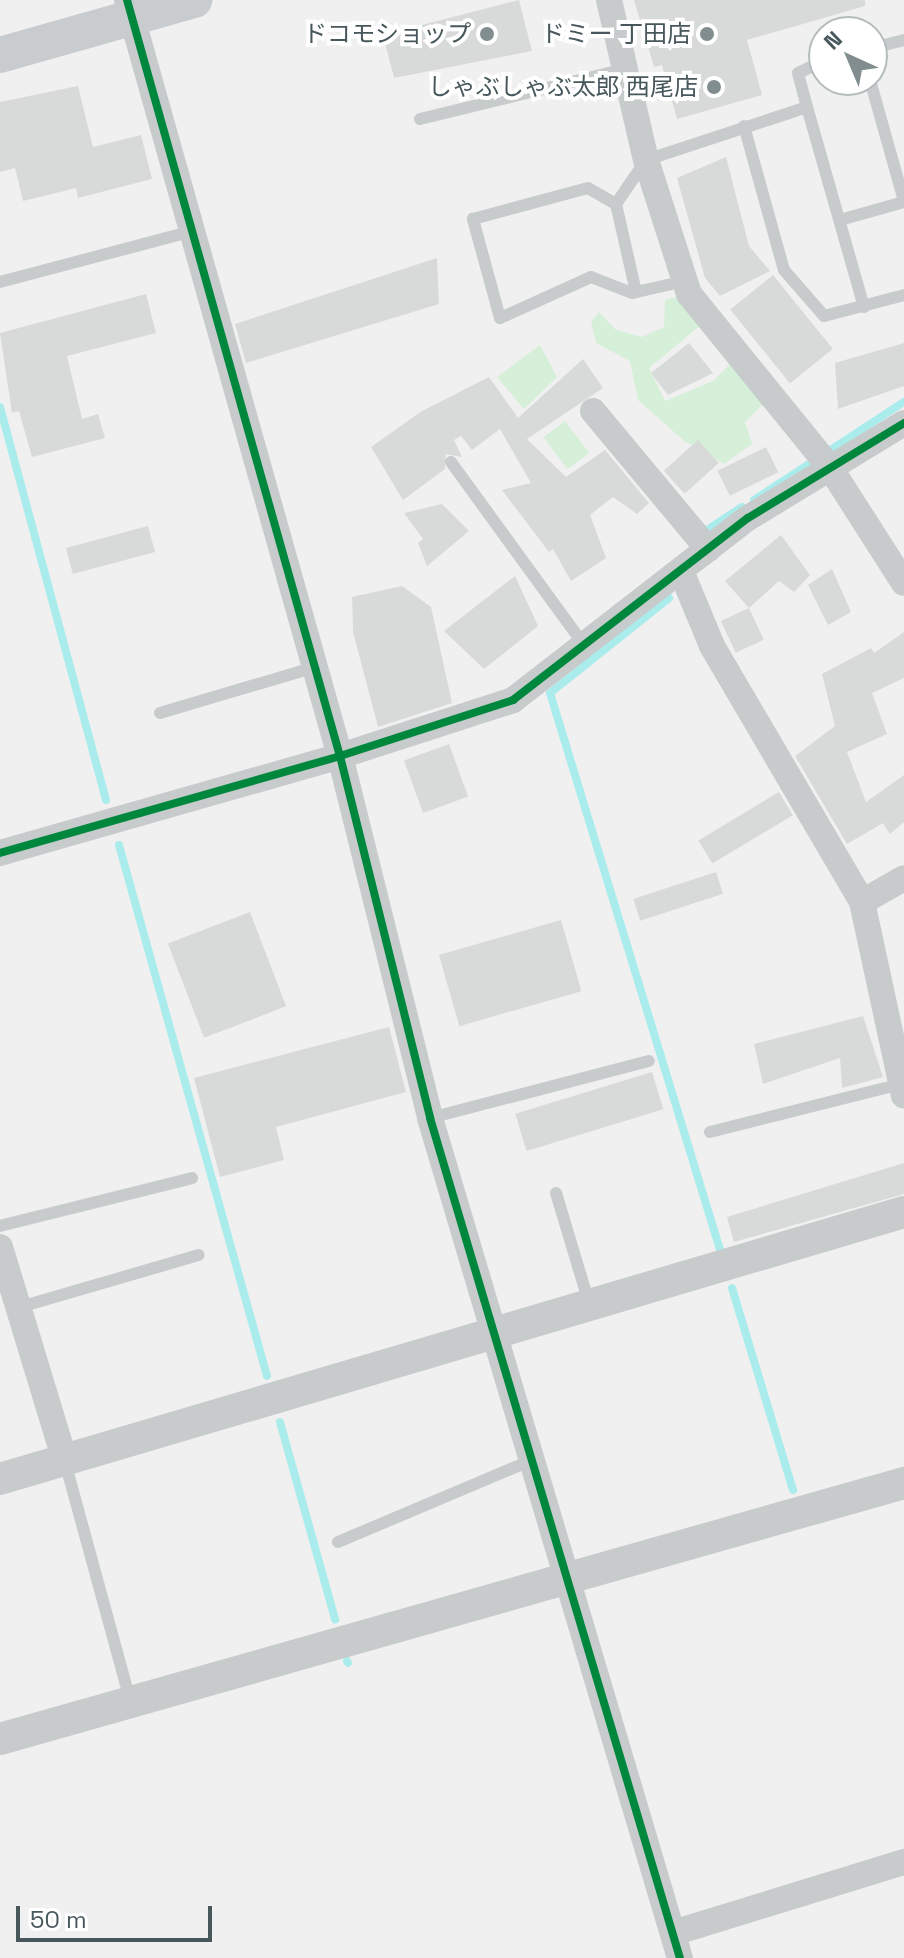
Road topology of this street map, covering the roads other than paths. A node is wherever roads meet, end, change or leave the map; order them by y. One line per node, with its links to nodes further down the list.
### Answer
1 (194, 0): 3 (main road)
2 (609, 0): 6 (street)
3 (130, 9): 4 (main road); 15 (street)
4 (0, 55)
5 (808, 68): 8 (lane)
6 (628, 69): 9 (lane); 11 (street)
7 (874, 96): 12 (lane)
8 (807, 107): 10 (lane); 14 (lane)
9 (420, 119)
10 (744, 126): 11 (lane); 20 (lane)
11 (646, 160): 13 (lane); 16 (street)
12 (904, 202): 14 (lane)
13 (616, 204): 18 (lane); 18 (lane)
14 (840, 220): 20 (lane)
15 (193, 231): 17 (lane); 29 (street)
16 (685, 281): 18 (lane); 23 (street)
17 (0, 282)
18 (636, 292)
19 (904, 295): 20 (lane)
20 (864, 307)
21 (593, 411): 25 (street)
22 (904, 423): 23 (street)
23 (822, 457): 25 (street); 27 (street)
24 (451, 462): 28 (lane)
25 (708, 549): 26 (street)
26 (681, 571): 28 (street); 34 (street)
27 (904, 583)
28 (584, 645): 31 (street)
29 (315, 667): 30 (lane); 31 (street)
30 (160, 713)
31 (340, 756): 32 (street); 37 (street)
32 (0, 853)
33 (904, 878): 34 (street)
34 (862, 902): 36 (street)
35 (649, 1061): 37 (lane)
36 (902, 1090): 38 (lane)
37 (430, 1118): 47 (street)
38 (710, 1132)
39 (192, 1178): 42 (lane)
40 (556, 1193): 46 (lane)
41 (904, 1212): 46 (street)
42 (0, 1226)
43 (0, 1247): 45 (street)
44 (199, 1255): 45 (lane)
45 (20, 1307): 48 (street)
46 (589, 1307): 47 (street)
47 (493, 1336): 48 (street); 49 (street)
48 (65, 1461): 50 (street); 54 (lane)
49 (530, 1461): 52 (lane); 53 (street)
50 (0, 1479)
51 (904, 1483): 53 (street)
52 (338, 1542)
53 (565, 1578): 54 (street); 57 (street)
54 (131, 1702): 55 (street)
55 (0, 1739)
56 (904, 1862): 57 (street)
57 (676, 1946)

